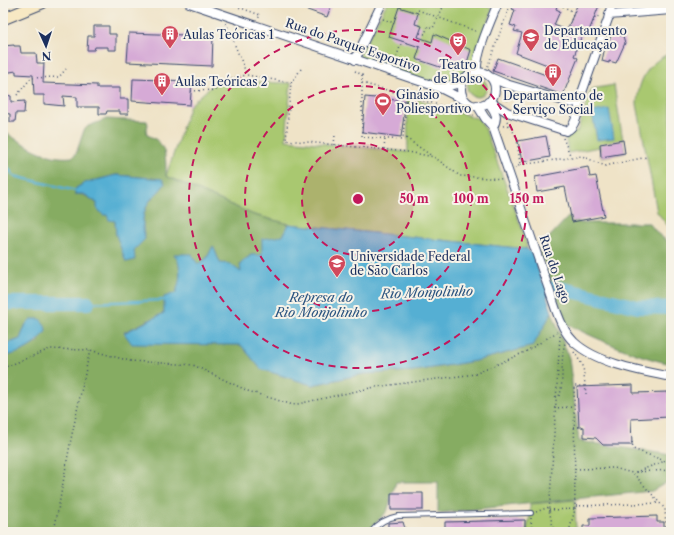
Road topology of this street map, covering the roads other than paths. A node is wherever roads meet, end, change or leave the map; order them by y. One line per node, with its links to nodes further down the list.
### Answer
1 (42, 3): 8 (main road)
2 (189, 3): 9 (street, Rua do Parque Esportivo)
3 (382, 3): 9 (street)
4 (498, 3): 10 (street)
5 (612, 3): 7 (street)
6 (671, 10): 7 (street)
7 (609, 17): 14 (street)
8 (3, 19)
9 (355, 60): 13 (street, Rua do Parque Esportivo)
10 (478, 72): 11 (street); 12 (street)
11 (490, 73): 14 (street); 16 (street)
12 (464, 78): 13 (street); 15 (street)
13 (440, 88): 15 (street, Rua do Parque Esportivo)
14 (582, 95): 16 (street)
15 (466, 101): 17 (street)
16 (489, 101): 17 (street); 18 (street)
17 (477, 105): 18 (street, Rua do Lago)
18 (493, 127): 19 (street, Rua do Lago)
19 (671, 377)
20 (531, 513): 21 (lane)
21 (371, 532)

